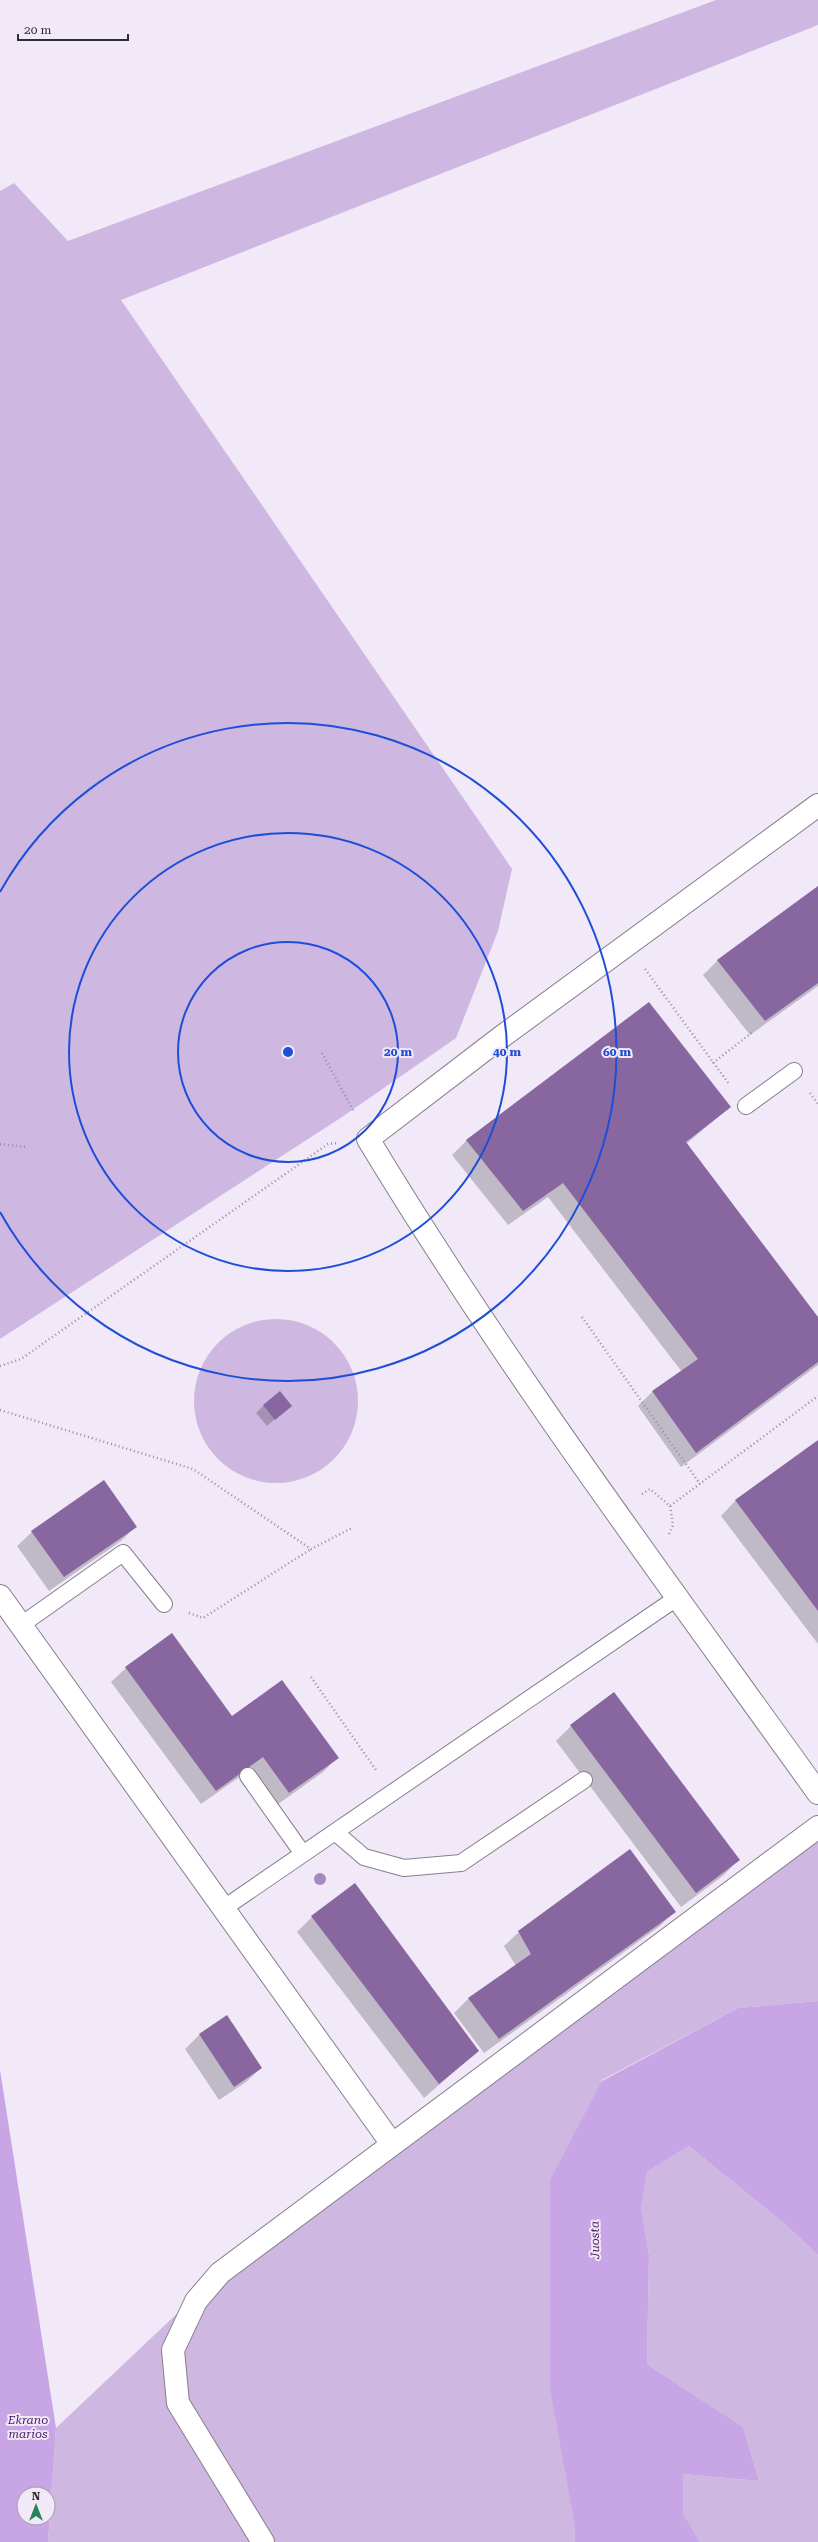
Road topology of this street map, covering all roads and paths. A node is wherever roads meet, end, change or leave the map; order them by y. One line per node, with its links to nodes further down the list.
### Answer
1 (818, 805): 2 (street)
2 (627, 944): 5 (path); 8 (street)
3 (754, 1031): 5 (path)
4 (322, 1052): 8 (path)
5 (713, 1063): 7 (path)
6 (794, 1071): 7 (lane)
7 (746, 1106)
8 (368, 1139): 12 (path); 16 (street)
9 (0, 1144): 10 (path)
10 (26, 1147)
11 (582, 1317): 15 (path)
12 (0, 1366)
13 (818, 1396): 15 (path)
14 (0, 1410): 18 (path)
15 (700, 1484): 16 (path)
16 (616, 1510): 20 (street)
17 (352, 1528): 18 (path)
18 (311, 1549): 21 (path)
19 (0, 1596): 22 (street)
20 (678, 1597): 26 (lane); 27 (street)
21 (164, 1604): 22 (lane)
22 (21, 1625): 31 (street)
23 (311, 1677): 26 (path)
24 (248, 1776): 30 (lane)
25 (584, 1780): 29 (lane)
26 (392, 1793): 29 (lane)
27 (818, 1793)
28 (818, 1827): 32 (street)
29 (335, 1832): 30 (lane)
30 (303, 1854): 31 (lane)
31 (224, 1908): 32 (street)
32 (392, 2144): 33 (street)
33 (263, 2542)

